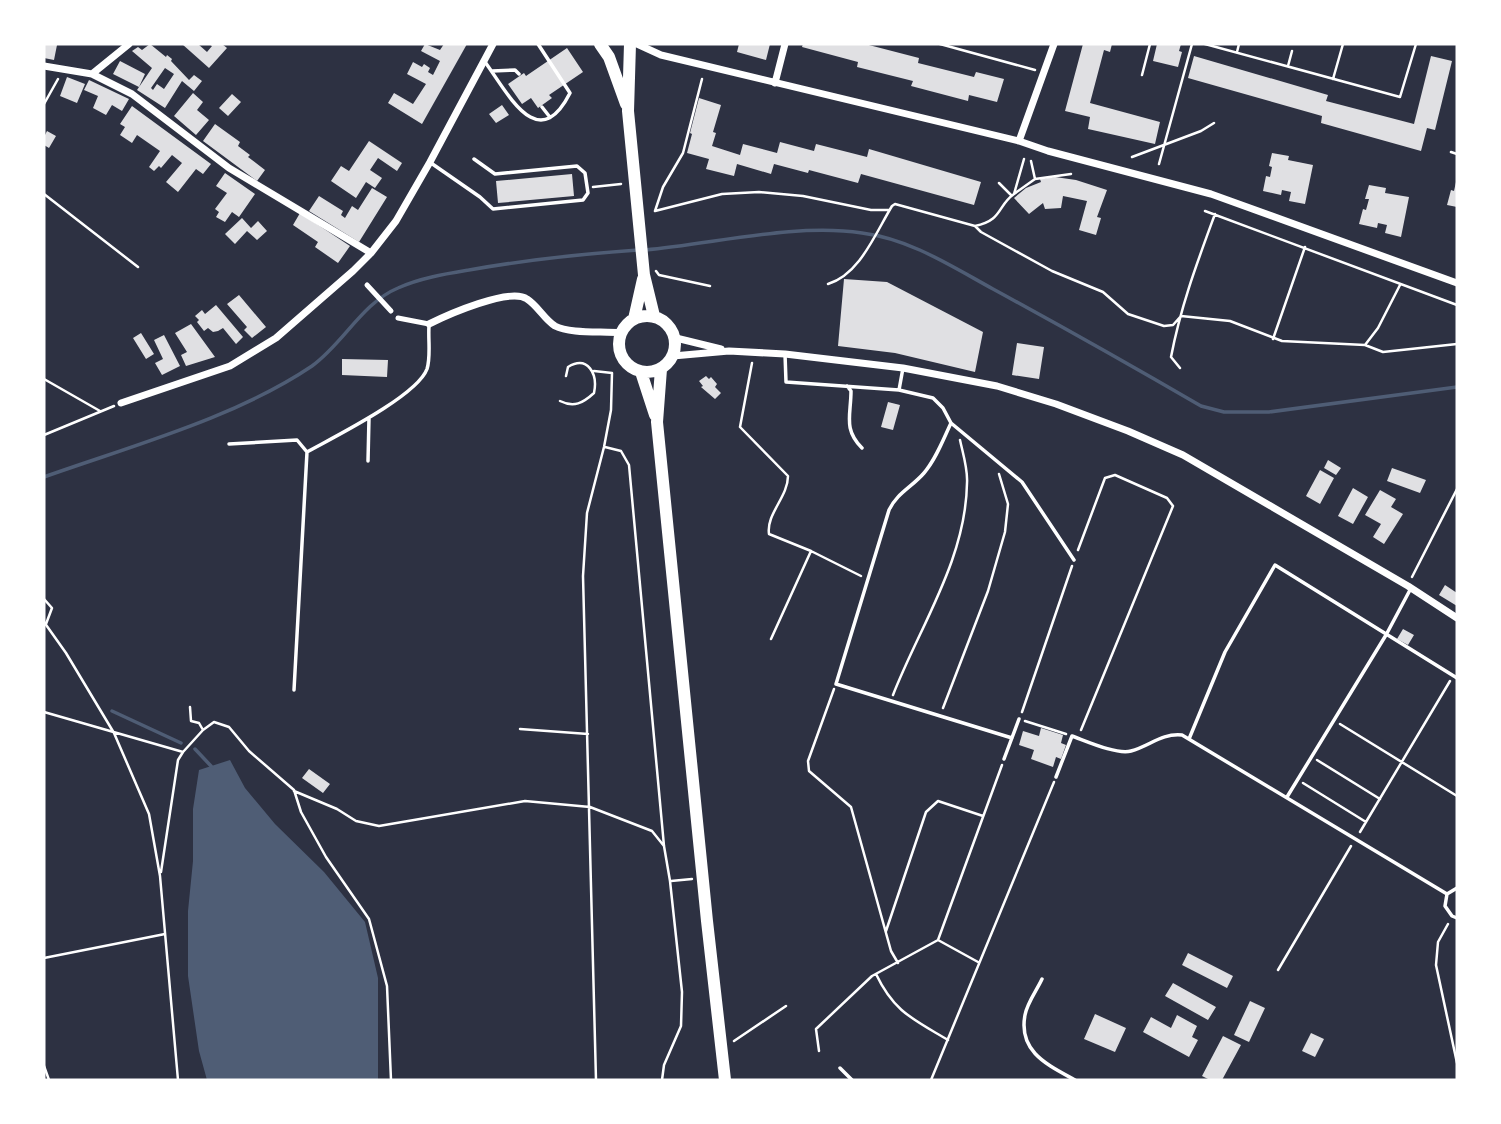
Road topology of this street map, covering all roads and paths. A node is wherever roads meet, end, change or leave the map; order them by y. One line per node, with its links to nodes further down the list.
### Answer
1 (129, 44): 24 (street)
2 (492, 44): 18 (street)
3 (538, 44): 33 (lane)
4 (600, 44): 32 (main road)
5 (630, 44): 32 (main road)
6 (637, 44): 29 (street)
7 (785, 44): 29 (street)
8 (940, 44): 23 (path)
9 (1054, 44): 23 (street)
10 (1150, 44): 26 (path)
11 (1192, 44): 36 (path)
12 (1205, 44): 17 (path)
13 (1239, 44): 17 (path)
14 (1343, 44): 28 (path)
15 (1416, 44): 28 (path)
16 (1292, 51): 20 (path)
17 (1237, 52): 20 (path)
18 (484, 61): 22 (lane); 43 (street)
19 (44, 66): 21 (street)
20 (1288, 66): 28 (path)
21 (62, 69): 24 (street); 30 (path)
22 (492, 71): 25 (lane); 33 (lane)
23 (1043, 72): 35 (street)
24 (92, 74): 57 (street)
25 (519, 74)
26 (1142, 75)
27 (702, 79): 53 (path)
28 (1333, 79)
29 (775, 83): 35 (street)
30 (44, 104)
31 (542, 107): 33 (lane)
32 (628, 111): 59 (main road)
33 (550, 117)
34 (1213, 123): 36 (path)
35 (1019, 141): 60 (street)
36 (1163, 145): 39 (path); 44 (path)
37 (1451, 152): 38 (path)
38 (1457, 154)
39 (1132, 157)
40 (474, 159): 49 (lane)
41 (1024, 159): 51 (path)
42 (1031, 161): 46 (path)
43 (430, 162): 49 (lane); 57 (street)
44 (1159, 164)
45 (1071, 173): 46 (path)
46 (1035, 179): 51 (path)
47 (999, 183): 51 (path)
48 (621, 184): 49 (path)
49 (587, 188)
50 (44, 194): 58 (path)
51 (1012, 194): 55 (path)
52 (1205, 211): 54 (path)
53 (888, 212): 55 (path); 61 (path)
54 (1215, 214): 56 (path); 68 (path)
55 (975, 226): 68 (path)
56 (1304, 247): 62 (path); 74 (path)
57 (371, 253): 91 (street)
58 (138, 267)
59 (648, 271): 64 (path); 67 (main road); 70 (main road)
60 (1457, 283)
61 (828, 284)
62 (1401, 284): 65 (path); 76 (path)
63 (367, 285): 66 (street)
64 (710, 286)
65 (1457, 305)
66 (391, 311)
67 (654, 316): 70 (main road); 73 (main road)
68 (1181, 316): 74 (path); 82 (path)
69 (398, 318): 71 (street)
70 (634, 319): 72 (main road)
71 (429, 324): 72 (street); 93 (lane)
72 (621, 333): 85 (main road)
73 (676, 338): 77 (street); 80 (main road)
74 (1273, 339): 76 (path)
75 (1457, 344): 76 (path)
76 (1364, 345)
77 (729, 351): 78 (street); 80 (street)
78 (753, 353): 79 (street); 105 (path)
79 (785, 355): 81 (street); 88 (lane)
80 (673, 356): 83 (main road)
81 (903, 368): 89 (lane); 108 (street)
82 (1180, 368)
83 (661, 369): 85 (main road); 94 (main road)
84 (594, 371): 86 (path); 90 (path); 99 (path)
85 (641, 372): 94 (main road)
86 (566, 376)
87 (44, 379): 92 (path)
88 (848, 386): 89 (lane); 100 (lane)
89 (899, 390): 95 (lane)
90 (560, 401)
91 (121, 403): 92 (path)
92 (100, 411): 97 (path)
93 (369, 418): 101 (lane); 102 (lane)
94 (657, 422): 147 (main road)
95 (951, 423): 96 (lane); 107 (lane)
96 (959, 430): 103 (lane); 117 (path)
97 (44, 435)
98 (229, 444): 101 (lane)
99 (604, 447): 126 (path); 145 (path)
100 (862, 448)
101 (307, 452): 116 (lane)
102 (368, 461)
103 (996, 461): 106 (lane); 120 (path)
104 (1457, 489): 108 (path)
105 (811, 551): 107 (path); 113 (path)
106 (1074, 560): 121 (path); 129 (path)
107 (867, 579): 115 (lane)
108 (1409, 587): 110 (street); 112 (lane)
109 (44, 599): 111 (path)
110 (1457, 618)
111 (45, 623): 125 (path)
112 (1386, 635): 114 (lane); 122 (lane); 130 (lane)
113 (771, 639)
114 (1455, 677): 134 (path)
115 (836, 684): 117 (lane); 152 (path)
116 (294, 690)
117 (891, 701): 120 (lane)
118 (190, 707): 124 (path)
119 (44, 712): 125 (path)
120 (939, 716): 128 (lane)
121 (1019, 719): 127 (path); 128 (lane)
122 (1334, 720): 132 (lane); 134 (path)
123 (520, 729): 126 (path)
124 (203, 730): 131 (path); 137 (path)
125 (114, 733): 131 (path); 146 (path)
126 (588, 734): 141 (path)
127 (1072, 736): 129 (lane); 135 (lane)
128 (1012, 738): 133 (lane)
129 (1078, 738): 130 (lane)
130 (1189, 739): 139 (lane)
131 (183, 752): 146 (path)
132 (1311, 757): 136 (lane); 140 (path)
133 (1004, 759): 142 (path)
134 (1402, 762): 138 (path); 140 (path)
135 (1056, 777): 157 (path)
136 (1298, 780): 139 (lane); 143 (path)
137 (294, 790): 141 (path); 170 (path)
138 (1457, 796)
139 (1287, 797): 144 (lane)
140 (1380, 799): 143 (path)
141 (590, 807): 145 (path); 171 (path)
142 (984, 816): 152 (path); 154 (path)
143 (1366, 822): 144 (path)
144 (1356, 839): 150 (lane); 158 (path)
145 (664, 846): 148 (path)
146 (160, 876): 153 (path)
147 (703, 879): 148 (path); 163 (main road)
148 (670, 881): 172 (path)
149 (1457, 888): 150 (lane)
150 (1447, 894): 151 (lane)
151 (1455, 917): 165 (path)
152 (886, 931): 156 (path)
153 (165, 934): 155 (path); 169 (path)
154 (938, 940): 156 (path); 157 (path)
155 (44, 958)
156 (898, 963): 159 (path)
157 (980, 963): 162 (path)
158 (1278, 970)
159 (876, 974): 162 (path); 164 (path)
160 (1042, 979): 176 (lane)
161 (786, 1006): 163 (path)
162 (948, 1040): 175 (path)
163 (722, 1049): 173 (main road)
164 (819, 1051)
165 (1457, 1063)
166 (44, 1066): 168 (path)
167 (839, 1068): 174 (lane)
168 (49, 1080)
169 (178, 1080)
170 (391, 1080)
171 (596, 1080)
172 (662, 1080)
173 (725, 1080)
174 (852, 1080)
175 (931, 1080)
176 (1075, 1080)

